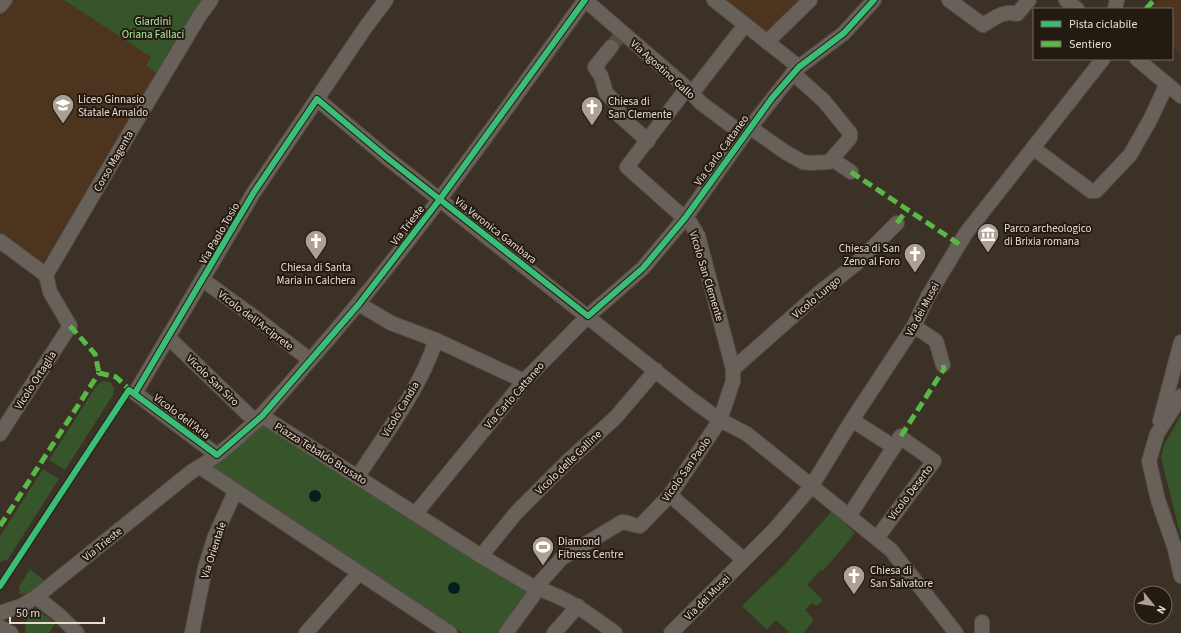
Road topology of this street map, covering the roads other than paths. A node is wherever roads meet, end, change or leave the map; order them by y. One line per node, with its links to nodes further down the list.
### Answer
1 (5, 0): 11 (street)
2 (211, 0): 32 (street, Corso Magenta)
3 (386, 0): 22 (street, Via Paolo Tosio)
4 (585, 0): 20 (street, Via Agostino Gallo); 28 (street, Via Trieste)
5 (714, 0): 13 (street)
6 (810, 0): 14 (street)
7 (874, 0): 18 (street, Via Carlo Cattaneo)
8 (949, 0): 9 (street)
9 (1029, 0)
10 (1066, 0): 12 (street)
11 (0, 6)
12 (1075, 8)
13 (745, 25): 14 (street); 20 (street, Vicolo San Clemente)
14 (767, 42): 18 (street)
15 (611, 47): 24 (street)
16 (1102, 60): 25 (street, Via dei Musei)
17 (1139, 60): 19 (street)
18 (796, 70): 23 (street, Via Carlo Cattaneo); 26 (street)
19 (1167, 84): 21 (street); 25 (street)
20 (689, 90): 23 (street, Via Agostino Gallo); 24 (street, Vicolo San Clemente)
21 (1181, 96)
22 (317, 99): 28 (street, Via Veronica Gambara); 33 (street, Via Paolo Tosio)
23 (747, 131): 26 (street, Via Agostino Gallo); 29 (street, Via Carlo Cattaneo)
24 (648, 141): 29 (street, Vicolo San Clemente)
25 (1033, 148): 36 (street, Via dei Musei)
26 (832, 159): 27 (street)
27 (851, 172)
28 (440, 199): 34 (street, Via Trieste); 35 (street, Via Veronica Gambara)
29 (688, 221): 35 (street, Via Carlo Cattaneo); 42 (street, Vicolo San Clemente)
30 (896, 222): 42 (street, Vicolo Lungo)
31 (0, 241): 32 (street)
32 (46, 274): 50 (street, Vicolo Ortaglia)
33 (202, 280): 37 (street, Via Paolo Tosio); 40 (street, Vicolo dell'Arciprete)
34 (359, 304): 38 (street); 40 (street, Via Trieste)
35 (588, 316): 43 (street, Via Veronica Gambara); 44 (street, Via Carlo Cattaneo)
36 (914, 326): 41 (street); 49 (street, Via dei Musei)
37 (169, 338): 45 (street, Via Paolo Tosio); 47 (street, Vicolo San Siro)
38 (436, 340): 44 (street); 55 (street, Vicolo Candia)
39 (1181, 342): 51 (street)
40 (310, 360): 47 (street, Via Trieste)
41 (943, 365)
42 (733, 369): 48 (street, Vicolo San Clemente)
43 (656, 370): 48 (street, Via Veronica Gambara); 62 (street, Vicolo delle Galline)
44 (524, 381): 59 (street, Via Carlo Cattaneo)
45 (135, 393): 53 (street, Vicolo dell'Aria)
46 (1181, 396): 51 (street)
47 (259, 419): 53 (street); 55 (street, Piazza Tebaldo Brusato)
48 (720, 420): 56 (street, Via Veronica Gambara); 58 (street, Vicolo San Paolo)
49 (852, 420): 52 (street); 56 (street, Via dei Musei)
50 (0, 434)
51 (1157, 434): 65 (street)
52 (898, 440): 60 (street); 61 (street, Vicolo Deserto)
53 (217, 455): 54 (street)
54 (200, 467): 57 (street); 67 (street, Via Trieste)
55 (358, 476): 59 (street, Piazza Tebaldo Brusato)
56 (811, 487): 60 (street, Via Veronica Gambara); 63 (street, Via dei Musei)
57 (235, 492): 64 (street); 73 (street, Via Orientale)
58 (670, 495): 63 (street); 66 (street, Vicolo San Paolo)
59 (416, 513): 62 (street, Piazza Tebaldo Brusato)
60 (849, 516): 61 (street, Via Veronica Gambara)
61 (877, 538): 80 (street, Via Veronica Gambara)
62 (481, 556): 66 (street, Piazza Tebaldo Brusato)
63 (744, 560): 79 (street, Via dei Musei)
64 (359, 573): 74 (street); 75 (street)
65 (1181, 576)
66 (535, 588): 68 (street, Piazza Tebaldo Brusato); 76 (street)
67 (36, 597): 69 (street, Via Trieste); 72 (street)
68 (578, 606): 77 (street); 78 (street, Piazza Tebaldo Brusato)
69 (0, 613)
70 (0, 627): 71 (street)
71 (10, 633)
72 (77, 633)
73 (192, 633)
74 (306, 633)
75 (450, 633)
76 (506, 633)
77 (554, 633)
78 (616, 633)
79 (671, 633)
80 (956, 633)

